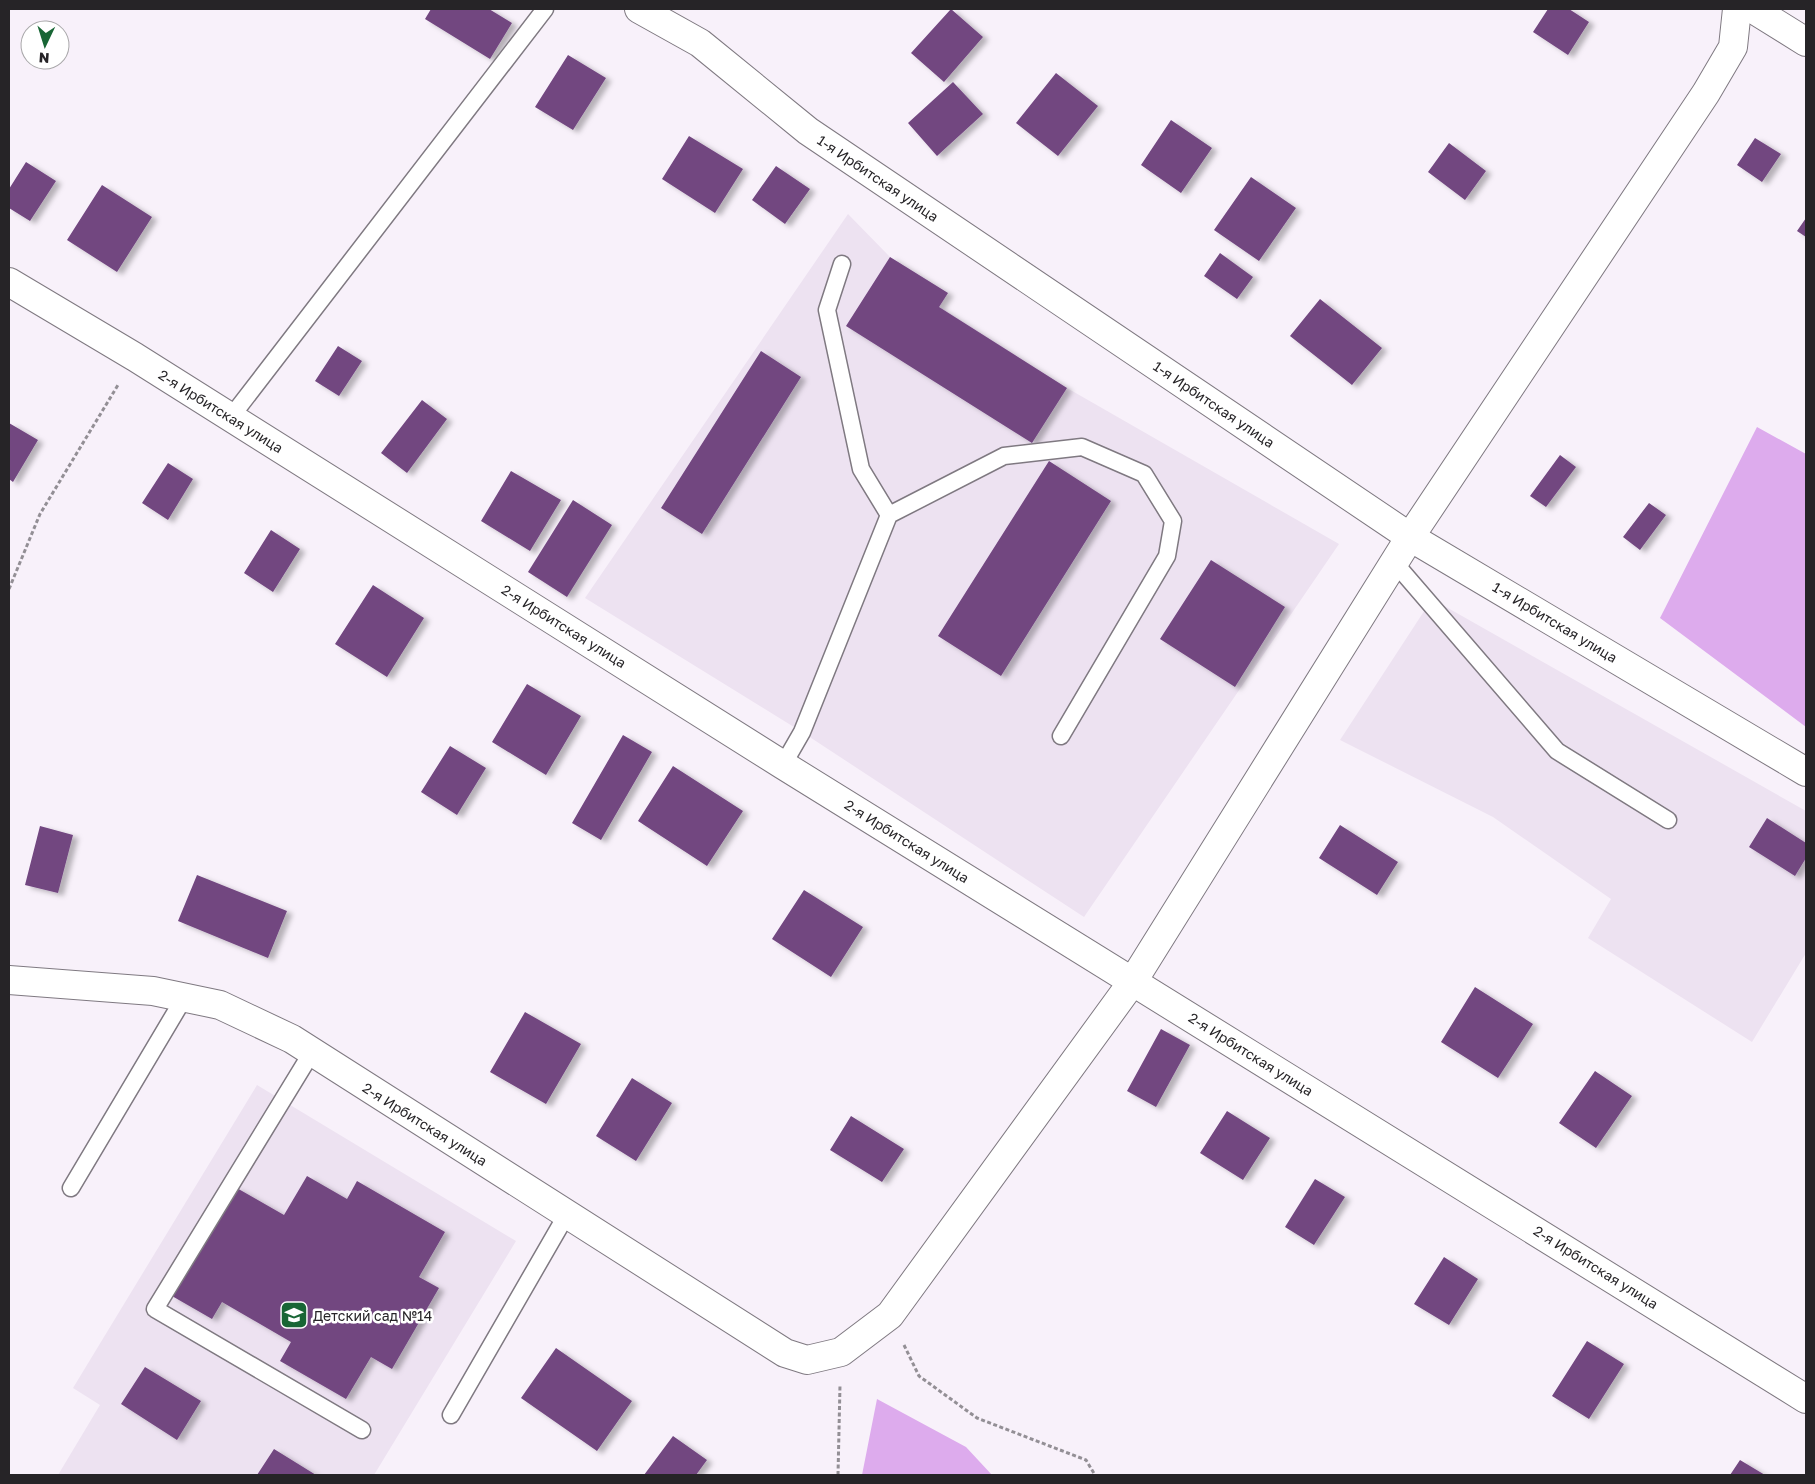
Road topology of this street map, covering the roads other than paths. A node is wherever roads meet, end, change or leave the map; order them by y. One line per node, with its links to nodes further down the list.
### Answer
1 (545, 9): 8 (lane)
2 (639, 9): 10 (street, 1-я Ирбитская улица)
3 (1737, 9): 10 (street)
4 (1753, 9): 5 (street)
5 (1806, 42)
6 (842, 264): 9 (lane)
7 (9, 282): 8 (street, 2-я Ирбитская улица)
8 (231, 417): 13 (street, 2-я Ирбитская улица)
9 (889, 515): 12 (lane); 13 (lane)
10 (1410, 537): 11 (street); 14 (street, 1-я Ирбитская улица)
11 (1394, 562): 15 (lane); 17 (street)
12 (1062, 736)
13 (783, 764): 17 (street, 2-я Ирбитская улица)
14 (1806, 772)
15 (1668, 820)
16 (9, 980): 18 (street, 2-я Ирбитская улица)
17 (1133, 981): 21 (street, 2-я Ирбитская улица); 22 (street, 2-я Ирбитская улица)
18 (184, 998): 19 (street, 2-я Ирбитская улица); 20 (lane)
19 (312, 1052): 21 (street, 2-я Ирбитская улица); 24 (lane)
20 (71, 1188)
21 (567, 1214): 23 (lane)
22 (1806, 1399)
23 (451, 1415)
24 (362, 1430)

